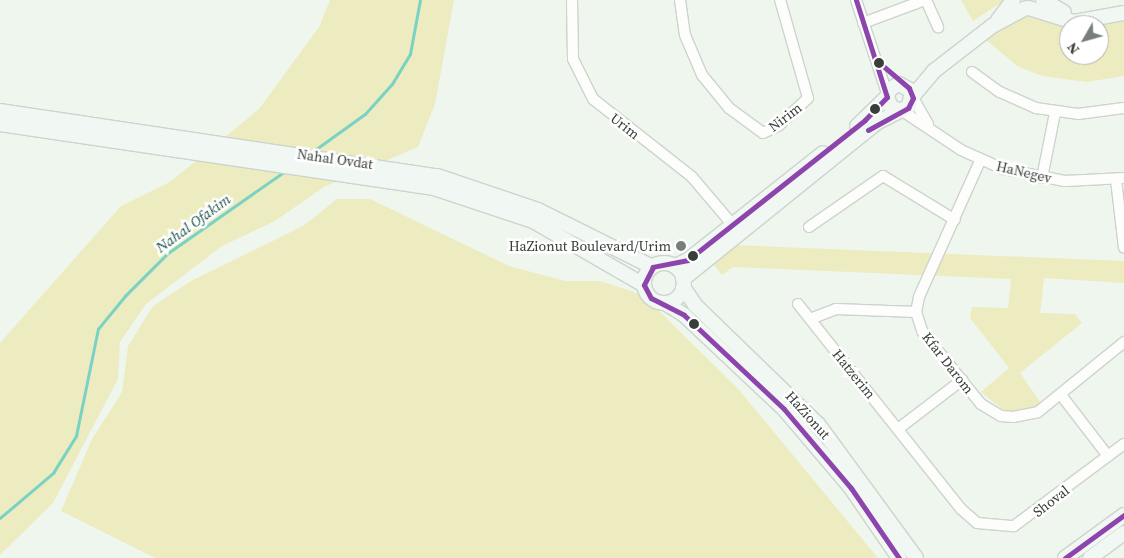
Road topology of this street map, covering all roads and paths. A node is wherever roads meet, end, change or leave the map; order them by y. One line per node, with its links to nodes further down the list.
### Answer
1 (572, 0): 29 (street, Urim)
2 (680, 0): 3 (street, Nirim)
3 (780, 0)
4 (856, 0): 10 (street)
5 (926, 0): 10 (street); 11 (street)
6 (1043, 0): 8 (street)
7 (1025, 3): 9 (street); 13 (street)
8 (1124, 4)
9 (1124, 13)
10 (862, 23): 12 (street)
11 (938, 27)
12 (878, 63): 15 (street); 16 (street)
13 (934, 71): 15 (street); 17 (street)
14 (972, 72): 21 (street)
15 (902, 84): 16 (street); 17 (street)
16 (887, 95): 19 (street); 29 (street)
17 (913, 97): 19 (street); 23 (street, HaNegev)
18 (1124, 108): 21 (street)
19 (900, 110): 23 (street, HaNegev); 35 (street)
20 (0, 111): 24 (street, Nahal Ovdat)
21 (1055, 113): 26 (street)
22 (0, 124): 24 (street, Nahal Ovdat)
23 (933, 130): 25 (street, HaNegev)
24 (200, 147): 33 (street, Nahal Ovdat); 36 (street, Nahal Ovdat)
25 (980, 162): 26 (street, HaNegev); 28 (street)
26 (1042, 178): 27 (street, HaNegev)
27 (1120, 179): 31 (street)
28 (955, 220): 30 (street); 39 (street)
29 (732, 224): 34 (street)
30 (809, 227)
31 (1123, 227): 32 (street)
32 (1124, 248)
33 (653, 266): 34 (street); 36 (street)
34 (675, 266): 35 (street)
35 (683, 283): 37 (street); 51 (street, HaZionut)
36 (644, 285): 37 (street)
37 (665, 303): 50 (street, HaZionut)
38 (798, 304): 40 (street, Hatzerim)
39 (916, 312): 40 (street); 42 (street, Kfar Darom)
40 (810, 319): 44 (street, Hatzerim)
41 (1124, 342): 43 (street, Kfar Darom)
42 (962, 380): 43 (street, Kfar Darom); 44 (street)
43 (1061, 395): 46 (street)
44 (898, 429): 48 (street, Hatzerim)
45 (1124, 444): 46 (street, Shoval)
46 (1108, 456): 48 (street, Shoval)
47 (1124, 515): 52 (street)
48 (986, 526)
49 (1124, 533): 53 (street)
50 (899, 558)
51 (916, 558)
52 (1065, 558)
53 (1090, 558)

